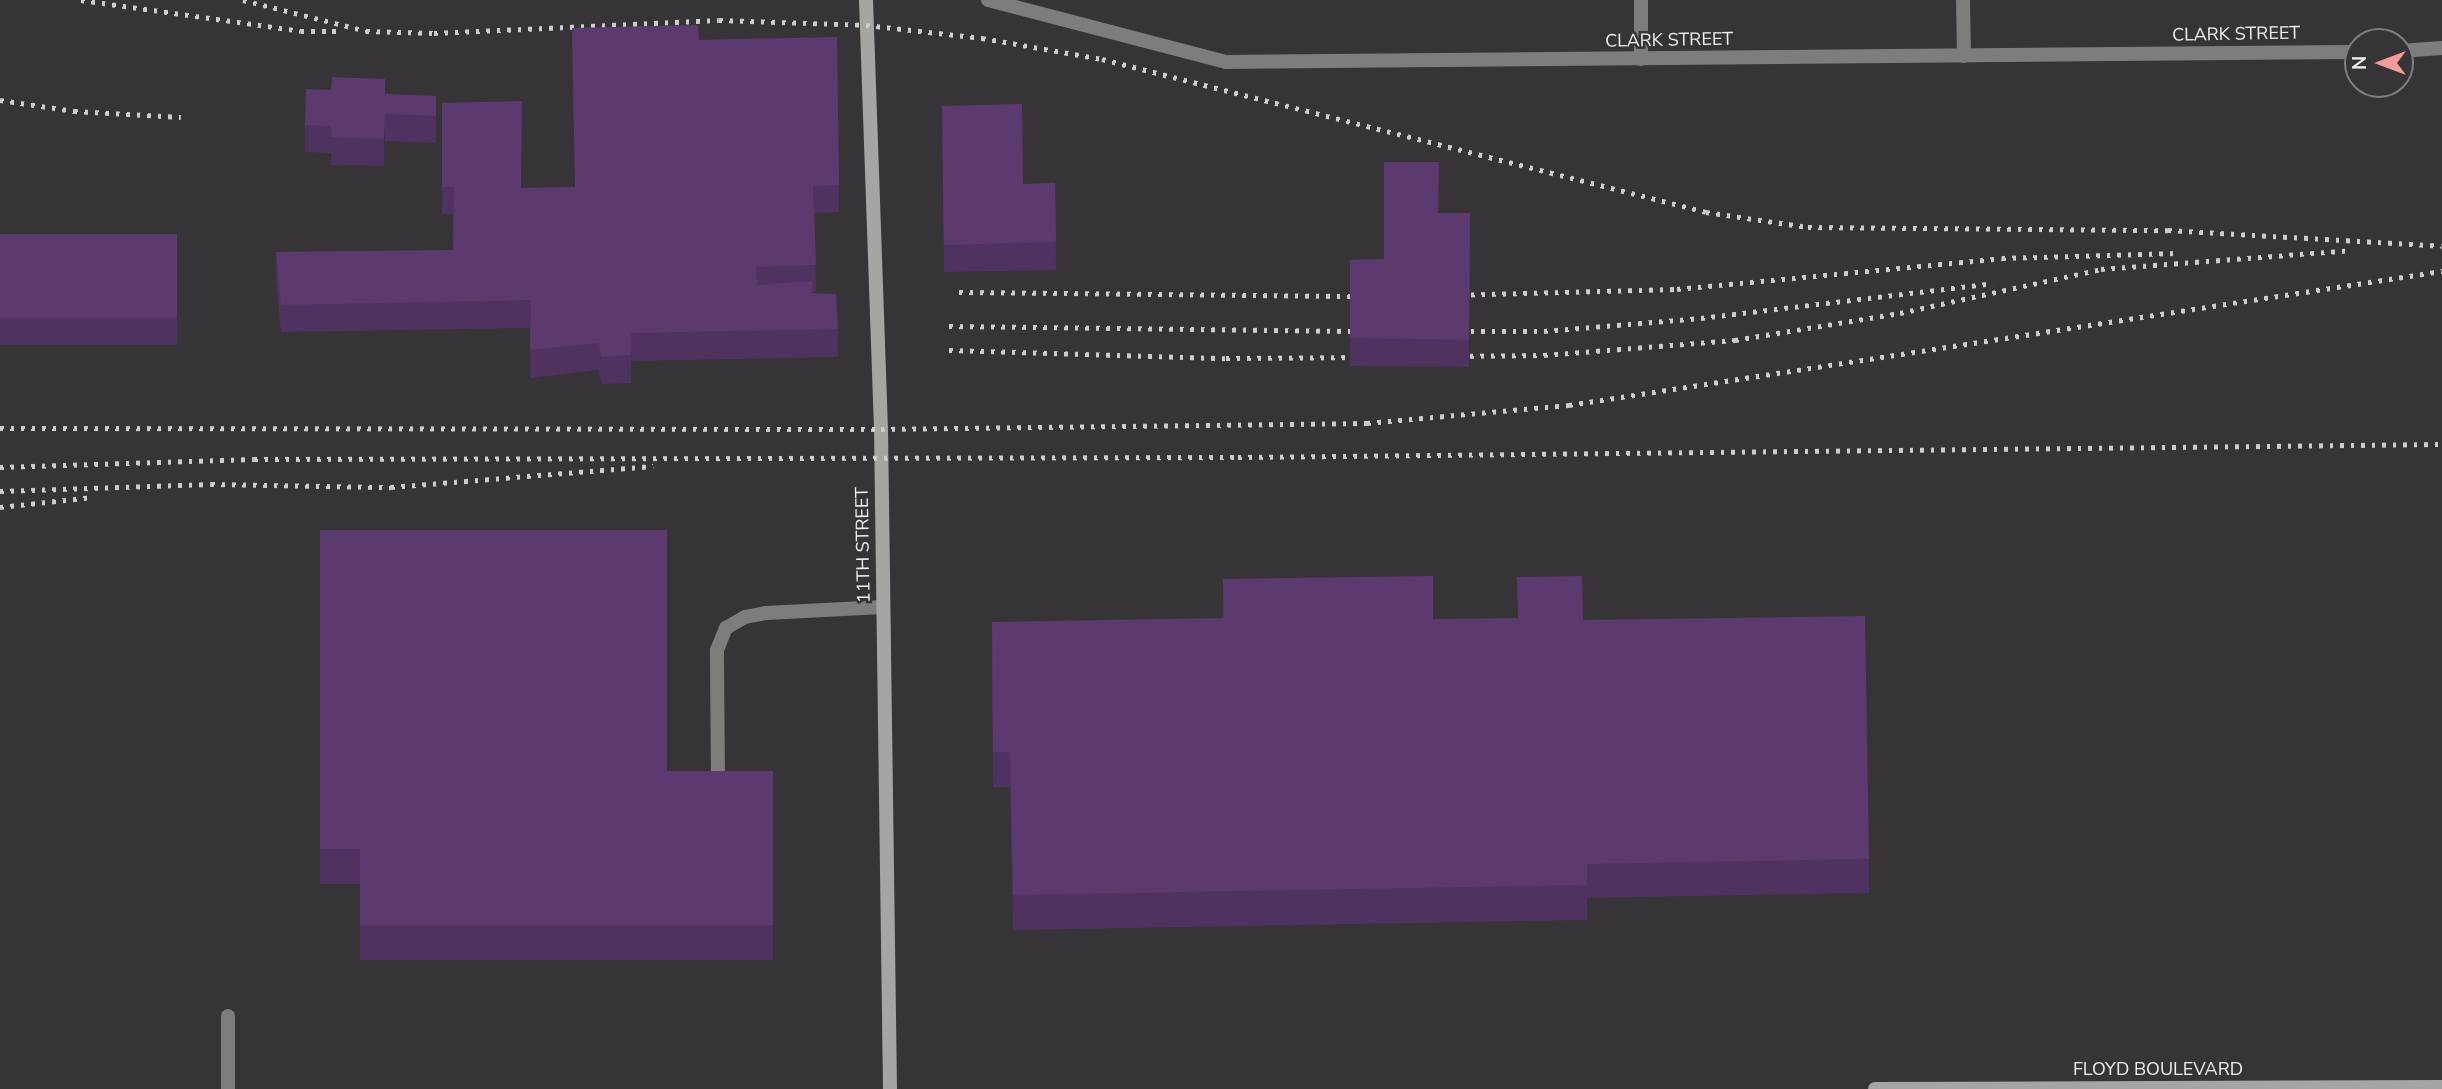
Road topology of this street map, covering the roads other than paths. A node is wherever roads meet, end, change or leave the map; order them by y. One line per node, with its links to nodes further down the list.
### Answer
1 (866, 0): 10 (main road, 11TH STREET)
2 (988, 0): 9 (street, CLARK STREET)
3 (1641, 0): 9 (street)
4 (1964, 0): 8 (street)
5 (2442, 48): 6 (street)
6 (2414, 50)
7 (2344, 52): 8 (street, CLARK STREET)
8 (1964, 56): 9 (street, CLARK STREET)
9 (1641, 59)
10 (883, 607): 11 (street); 16 (main road, 11TH STREET)
11 (718, 777)
12 (228, 1016): 15 (street)
13 (2442, 1087): 14 (main road, FLOYD BOULEVARD)
14 (2300, 1088): 17 (main road, FLOYD BOULEVARD)
15 (228, 1089)
16 (890, 1089)
17 (1875, 1089)

